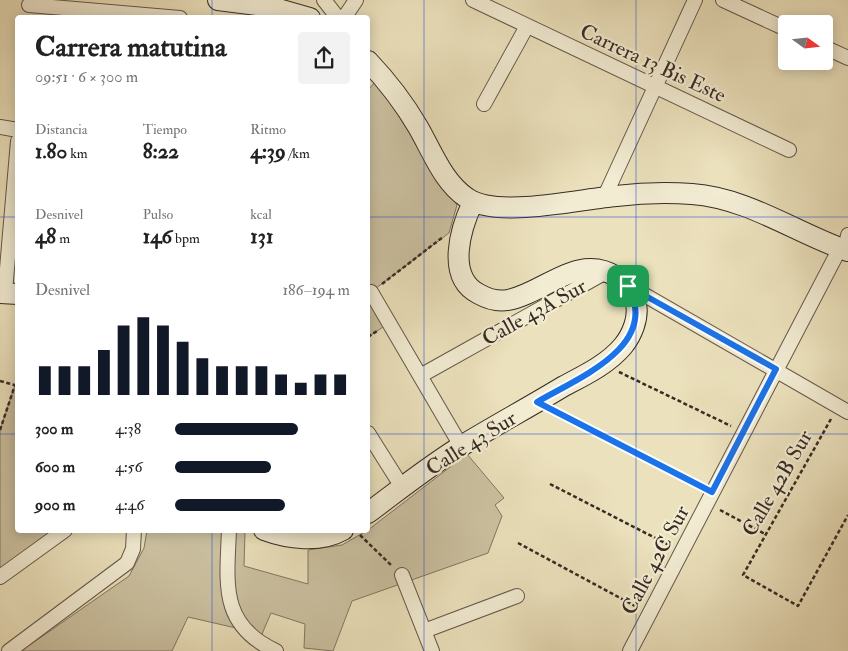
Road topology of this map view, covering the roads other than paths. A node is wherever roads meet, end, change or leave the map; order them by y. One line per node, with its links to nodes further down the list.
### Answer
1 (218, 0): 9 (street)
2 (324, 0): 10 (street)
3 (356, 0): 11 (street)
4 (473, 0): 13 (street, Carrera 13 Bis Este)
5 (695, 0): 17 (street)
6 (723, 0): 12 (street)
7 (28, 7): 8 (street)
8 (139, 15)
9 (299, 15)
10 (336, 15)
11 (346, 15)
12 (778, 25)
13 (527, 26): 17 (street, Carrera 13 Bis Este); 18 (street)
14 (833, 51): 15 (street)
15 (848, 58)
16 (370, 63): 24 (street)
17 (655, 86): 21 (street, Carrera 13 Bis Este); 23 (street)
18 (484, 104)
19 (0, 127): 20 (street)
20 (15, 130)
21 (789, 150)
22 (15, 169): 25 (street)
23 (604, 198): 24 (street); 26 (street)
24 (473, 202): 27 (street, Calle 43A Sur)
25 (10, 216): 30 (street)
26 (845, 246): 31 (street, Calle 42C Sur)
27 (606, 272): 28 (street); 32 (street, Calle 43A Sur)
28 (628, 286): 31 (street); 35 (street, Calle 43 Sur)
29 (371, 292): 32 (street)
30 (8, 293)
31 (776, 369): 33 (street); 50 (street, Calle 42C Sur)
32 (420, 376): 35 (street)
33 (843, 409)
34 (370, 436): 36 (street)
35 (462, 446): 36 (street, Calle 43 Sur)
36 (402, 487): 37 (street, Calle 43 Sur)
37 (370, 511)
38 (61, 533): 44 (street)
39 (134, 533): 47 (street)
40 (229, 533): 48 (street)
41 (274, 533): 42 (street)
42 (336, 533)
43 (402, 575): 46 (street)
44 (0, 577)
45 (517, 596): 46 (street)
46 (424, 631): 49 (street)
47 (9, 651)
48 (276, 651)
49 (432, 651)
50 (630, 651)

